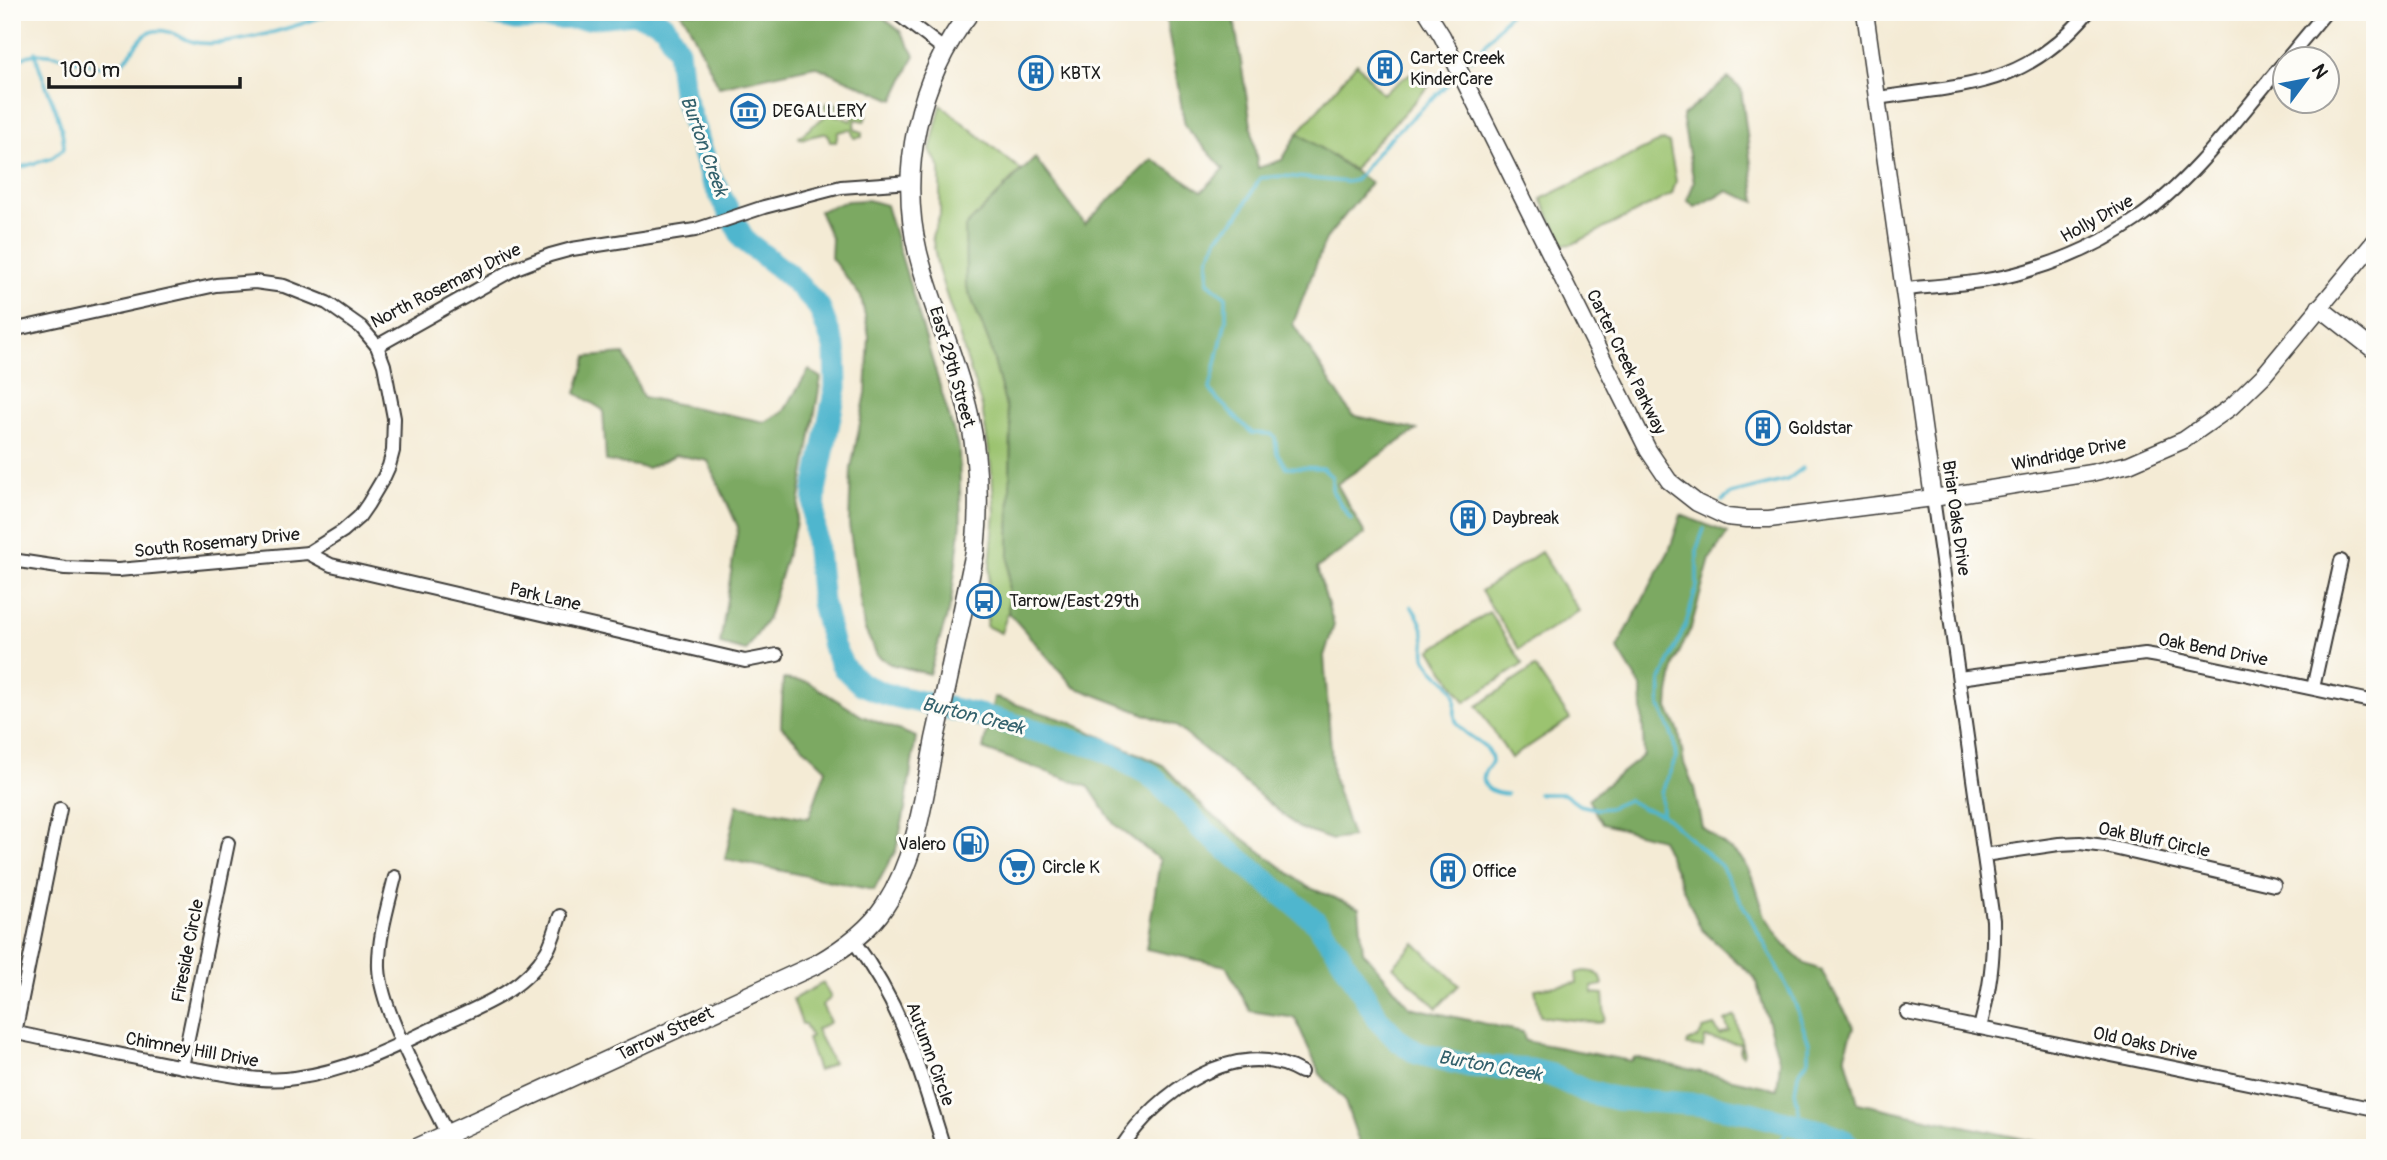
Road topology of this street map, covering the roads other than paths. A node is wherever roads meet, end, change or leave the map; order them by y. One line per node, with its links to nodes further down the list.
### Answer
1 (895, 12): 8 (street)
2 (970, 12): 8 (main road, East 29th Street)
3 (1427, 12): 18 (street, Carter Creek Parkway)
4 (1865, 12): 10 (street, Briar Oaks Drive)
5 (2088, 12): 10 (street)
6 (2326, 12): 7 (street, Holly Drive)
7 (2298, 46)
8 (946, 50): 11 (main road, East 29th Street)
9 (2272, 76): 13 (street, Holly Drive)
10 (1877, 98): 13 (street, Briar Oaks Drive)
11 (911, 182): 16 (street, North Rosemary Drive); 31 (main road, East 29th Street)
12 (2375, 241): 14 (street, Windridge Drive)
13 (1905, 289): 18 (street, Briar Oaks Drive)
14 (2319, 307): 17 (street); 18 (street, Windridge Drive)
15 (12, 331): 16 (street, North Rosemary Drive)
16 (377, 346): 19 (street, South Rosemary Drive)
17 (2375, 351)
18 (1933, 498): 23 (street, Briar Oaks Drive)
19 (308, 553): 20 (street, South Rosemary Drive); 22 (street, Park Lane)
20 (12, 560)
21 (2341, 561): 24 (street)
22 (777, 655)
23 (1959, 678): 24 (street, Oak Bend Drive); 28 (street, Briar Oaks Drive)
24 (2313, 688): 25 (street, Oak Bend Drive)
25 (2375, 702)
26 (60, 809): 36 (street)
27 (228, 843): 38 (street, Fireside Circle)
28 (1984, 855): 30 (street, Oak Bluff Circle); 35 (street, Briar Oaks Drive)
29 (395, 877): 37 (street)
30 (2274, 885)
31 (893, 893): 33 (main road, Tarrow Street)
32 (560, 916): 37 (street, Chimney Hill Drive)
33 (853, 940): 41 (main road, Tarrow Street); 43 (street, Autumn Circle)
34 (1907, 1013): 35 (street, Old Oaks Drive)
35 (1980, 1028): 40 (street, Old Oaks Drive)
36 (14, 1032): 38 (street, Chimney Hill Drive)
37 (404, 1043): 38 (street, Chimney Hill Drive); 41 (street)
38 (182, 1067)
39 (1301, 1072): 44 (street)
40 (2375, 1109)
41 (450, 1141): 42 (main road, Tarrow Street)
42 (417, 1148)
43 (944, 1148)
44 (1121, 1148)

